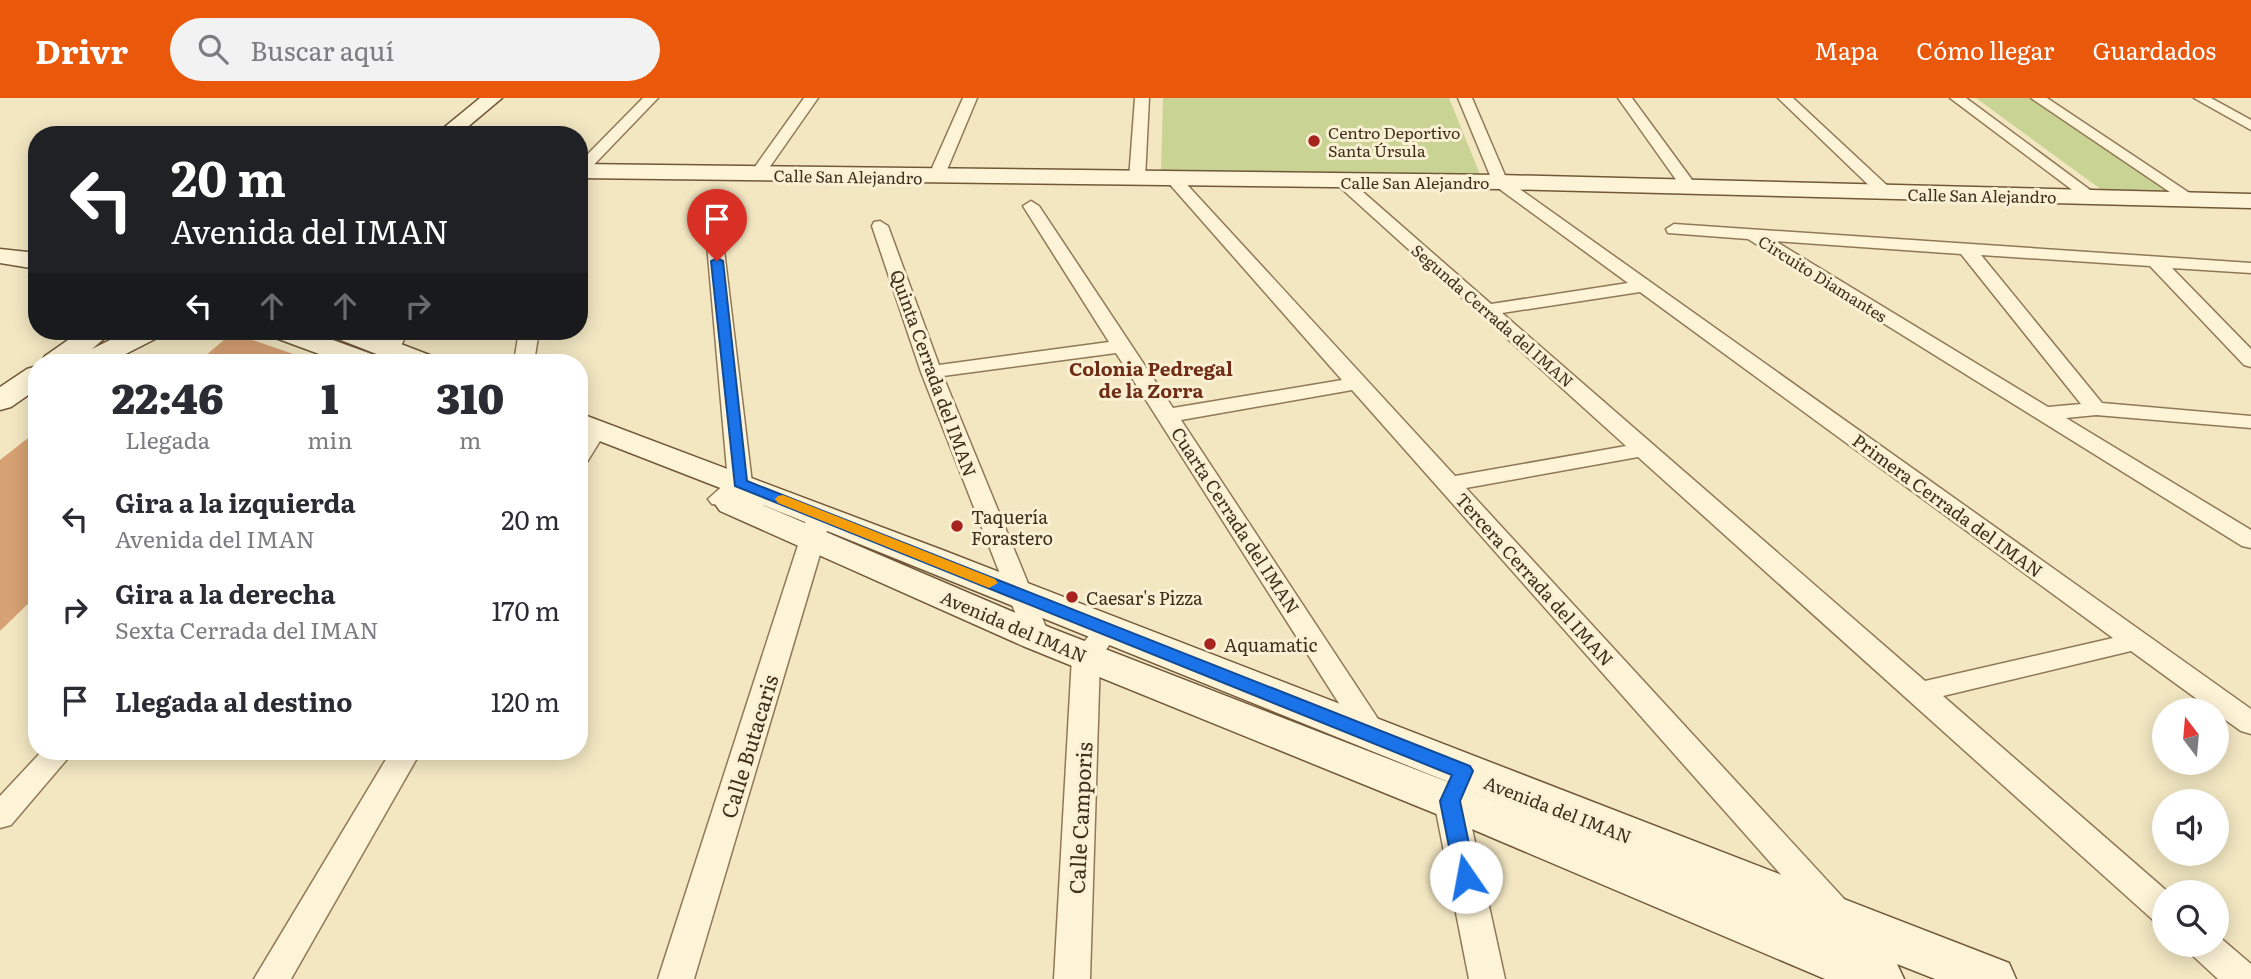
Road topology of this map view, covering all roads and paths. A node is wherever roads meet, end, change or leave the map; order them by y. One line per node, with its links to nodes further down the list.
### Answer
1 (492, 98): 12 (street)
2 (651, 98): 14 (street)
3 (811, 98): 16 (street)
4 (970, 98): 17 (street)
5 (1142, 98): 18 (street)
6 (1465, 98): 21 (street)
7 (1625, 98): 22 (street)
8 (1785, 98): 23 (street)
9 (1957, 98): 24 (street)
10 (2038, 98): 25 (street)
11 (2201, 98): 13 (street)
12 (456, 126)
13 (2251, 126)
14 (588, 163)
15 (588, 171): 16 (street, Calle San Alejandro)
16 (757, 175): 17 (street, Calle San Alejandro)
17 (936, 177): 18 (street, Calle San Alejandro)
18 (1137, 179): 19 (street, Calle San Alejandro)
19 (1174, 180): 20 (street, Calle San Alejandro); 50 (street, Tercera Cerrada del IMAN)
20 (1340, 181): 21 (street, Calle San Alejandro); 38 (street, Segunda Cerrada del IMAN)
21 (1500, 182): 22 (street, Calle San Alejandro); 37 (street, Primera Cerrada del IMAN)
22 (1690, 188): 23 (street, Calle San Alejandro)
23 (1886, 193): 24 (street, Calle San Alejandro)
24 (2093, 198): 25 (street, Calle San Alejandro)
25 (2192, 200): 26 (street, Calle San Alejandro)
26 (2251, 201)
27 (1031, 206): 43 (street, Cuarta Cerrada del IMAN)
28 (880, 226): 48 (street, Quinta Cerrada del IMAN)
29 (1674, 229): 31 (street)
30 (714, 233): 61 (street)
31 (1750, 233): 32 (street, Circuito Diamantes); 54 (street, Circuito Diamantes)
32 (1966, 248): 35 (street, Circuito Diamantes); 53 (street)
33 (0, 256): 34 (street)
34 (28, 260)
35 (2155, 261): 36 (street, Circuito Diamantes); 47 (street)
36 (2251, 268)
37 (1644, 286): 38 (street); 66 (street, Primera Cerrada del IMAN)
38 (1486, 310): 59 (street, Segunda Cerrada del IMAN)
39 (86, 340): 45 (street)
40 (131, 340): 46 (street)
41 (330, 340): 44 (street)
42 (362, 340): 44 (street)
43 (1123, 346): 48 (street); 55 (street, Cuarta Cerrada del IMAN)
44 (387, 351)
45 (66, 354)
46 (104, 354)
47 (2251, 361)
48 (930, 372): 64 (street, Quinta Cerrada del IMAN)
49 (28, 381): 51 (street)
50 (1359, 383): 55 (street); 60 (street, Tercera Cerrada del IMAN)
51 (0, 401)
52 (28, 404): 57 (street)
53 (2096, 409): 54 (street); 56 (street)
54 (2043, 414): 63 (street, Circuito Diamantes)
55 (1170, 415): 70 (street, Cuarta Cerrada del IMAN)
56 (2251, 422)
57 (0, 424)
58 (588, 440): 61 (street, Avenida del IMAN)
59 (1645, 449): 60 (street); 68 (street, Segunda Cerrada del IMAN)
60 (1451, 484): 76 (street, Tercera Cerrada del IMAN)
61 (730, 491): 62 (street, Avenida del IMAN)
62 (816, 526): 64 (street, Avenida del IMAN); 65 (street, Avenida del IMAN); 79 (street, Calle Butacaris)
63 (2251, 541)
64 (1020, 595): 65 (street, Quinta Cerrada del IMAN); 67 (street, Avenida del IMAN)
65 (1037, 636): 67 (street, Avenida del IMAN)
66 (2137, 641): 68 (street); 69 (street, Primera Cerrada del IMAN)
67 (1097, 643): 70 (street, Avenida del IMAN); 80 (street, Calle Camporis)
68 (1920, 692): 75 (street, Segunda Cerrada del IMAN)
69 (2251, 724)
70 (1366, 751): 73 (street, Avenida del IMAN)
71 (51, 760): 74 (street)
72 (401, 760): 78 (street)
73 (1457, 786): 76 (street, Avenida del IMAN); 81 (street); 82 (street, Avenida del IMAN)
74 (0, 816)
75 (2152, 898)
76 (1842, 920): 83 (street, Tercera Cerrada del IMAN); 84 (street, Avenida del IMAN)
77 (2218, 957): 85 (street)
78 (272, 979)
79 (676, 979)
80 (1072, 979)
81 (1487, 979)
82 (1879, 979)
83 (1895, 979)
84 (1991, 979)
85 (2243, 979)

